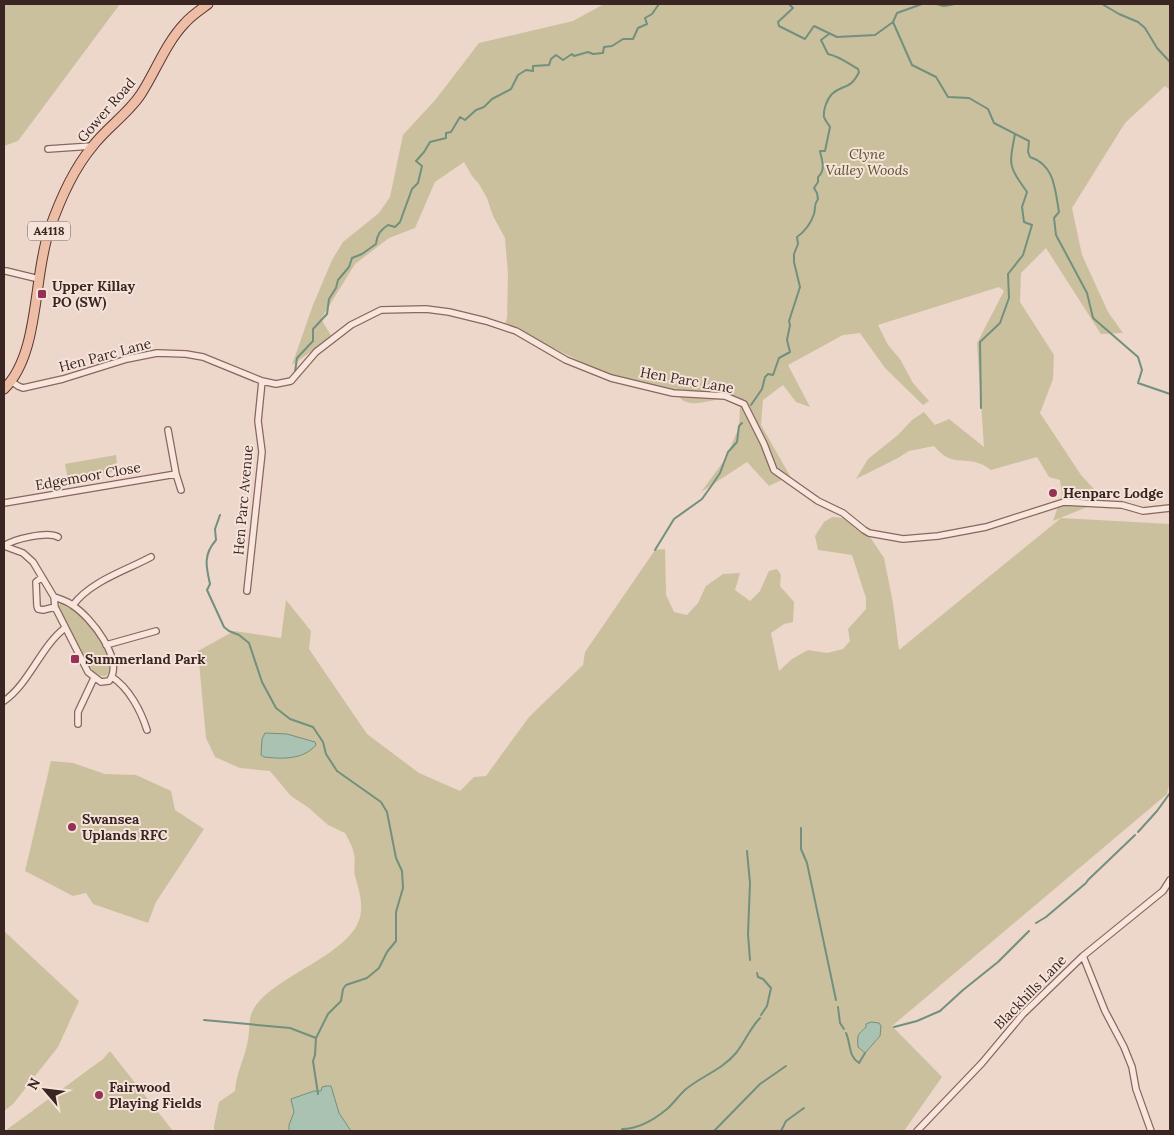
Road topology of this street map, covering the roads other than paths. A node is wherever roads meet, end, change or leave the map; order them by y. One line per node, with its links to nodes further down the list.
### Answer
1 (208, 4): 2 (main road, Gower Road / A4118)
2 (92, 146): 3 (street); 5 (main road, Gower Road / A4118)
3 (48, 149)
4 (6, 272): 5 (street)
5 (39, 279): 6 (main road, Gower Road / A4118)
6 (11, 381): 7 (street, Hen Parc Lane); 8 (main road, Gower Road / A4118)
7 (262, 381): 13 (street, Hen Parc Lane); 18 (street, Hen Parc Avenue)
8 (4, 389)
9 (168, 430): 10 (street)
10 (176, 474): 11 (street); 12 (street, Edgemoor Close)
11 (181, 490)
12 (4, 503)
13 (1170, 508)
14 (58, 537): 15 (street)
15 (4, 546): 17 (street)
16 (150, 557): 20 (street)
17 (42, 577): 19 (street); 21 (street)
18 (247, 591)
19 (54, 596): 20 (street); 21 (street)
20 (73, 605): 24 (street)
21 (55, 607): 22 (street)
22 (65, 628): 26 (street); 27 (street)
23 (156, 630): 24 (street)
24 (106, 645): 25 (street)
25 (112, 677): 26 (street); 29 (street)
26 (94, 678): 28 (street)
27 (4, 701)
28 (78, 724)
29 (147, 730)
30 (1170, 880): 31 (street, Blackhills Lane)
31 (1083, 956): 32 (street, Blackhills Lane); 33 (street)
32 (917, 1131)
33 (1151, 1131)

